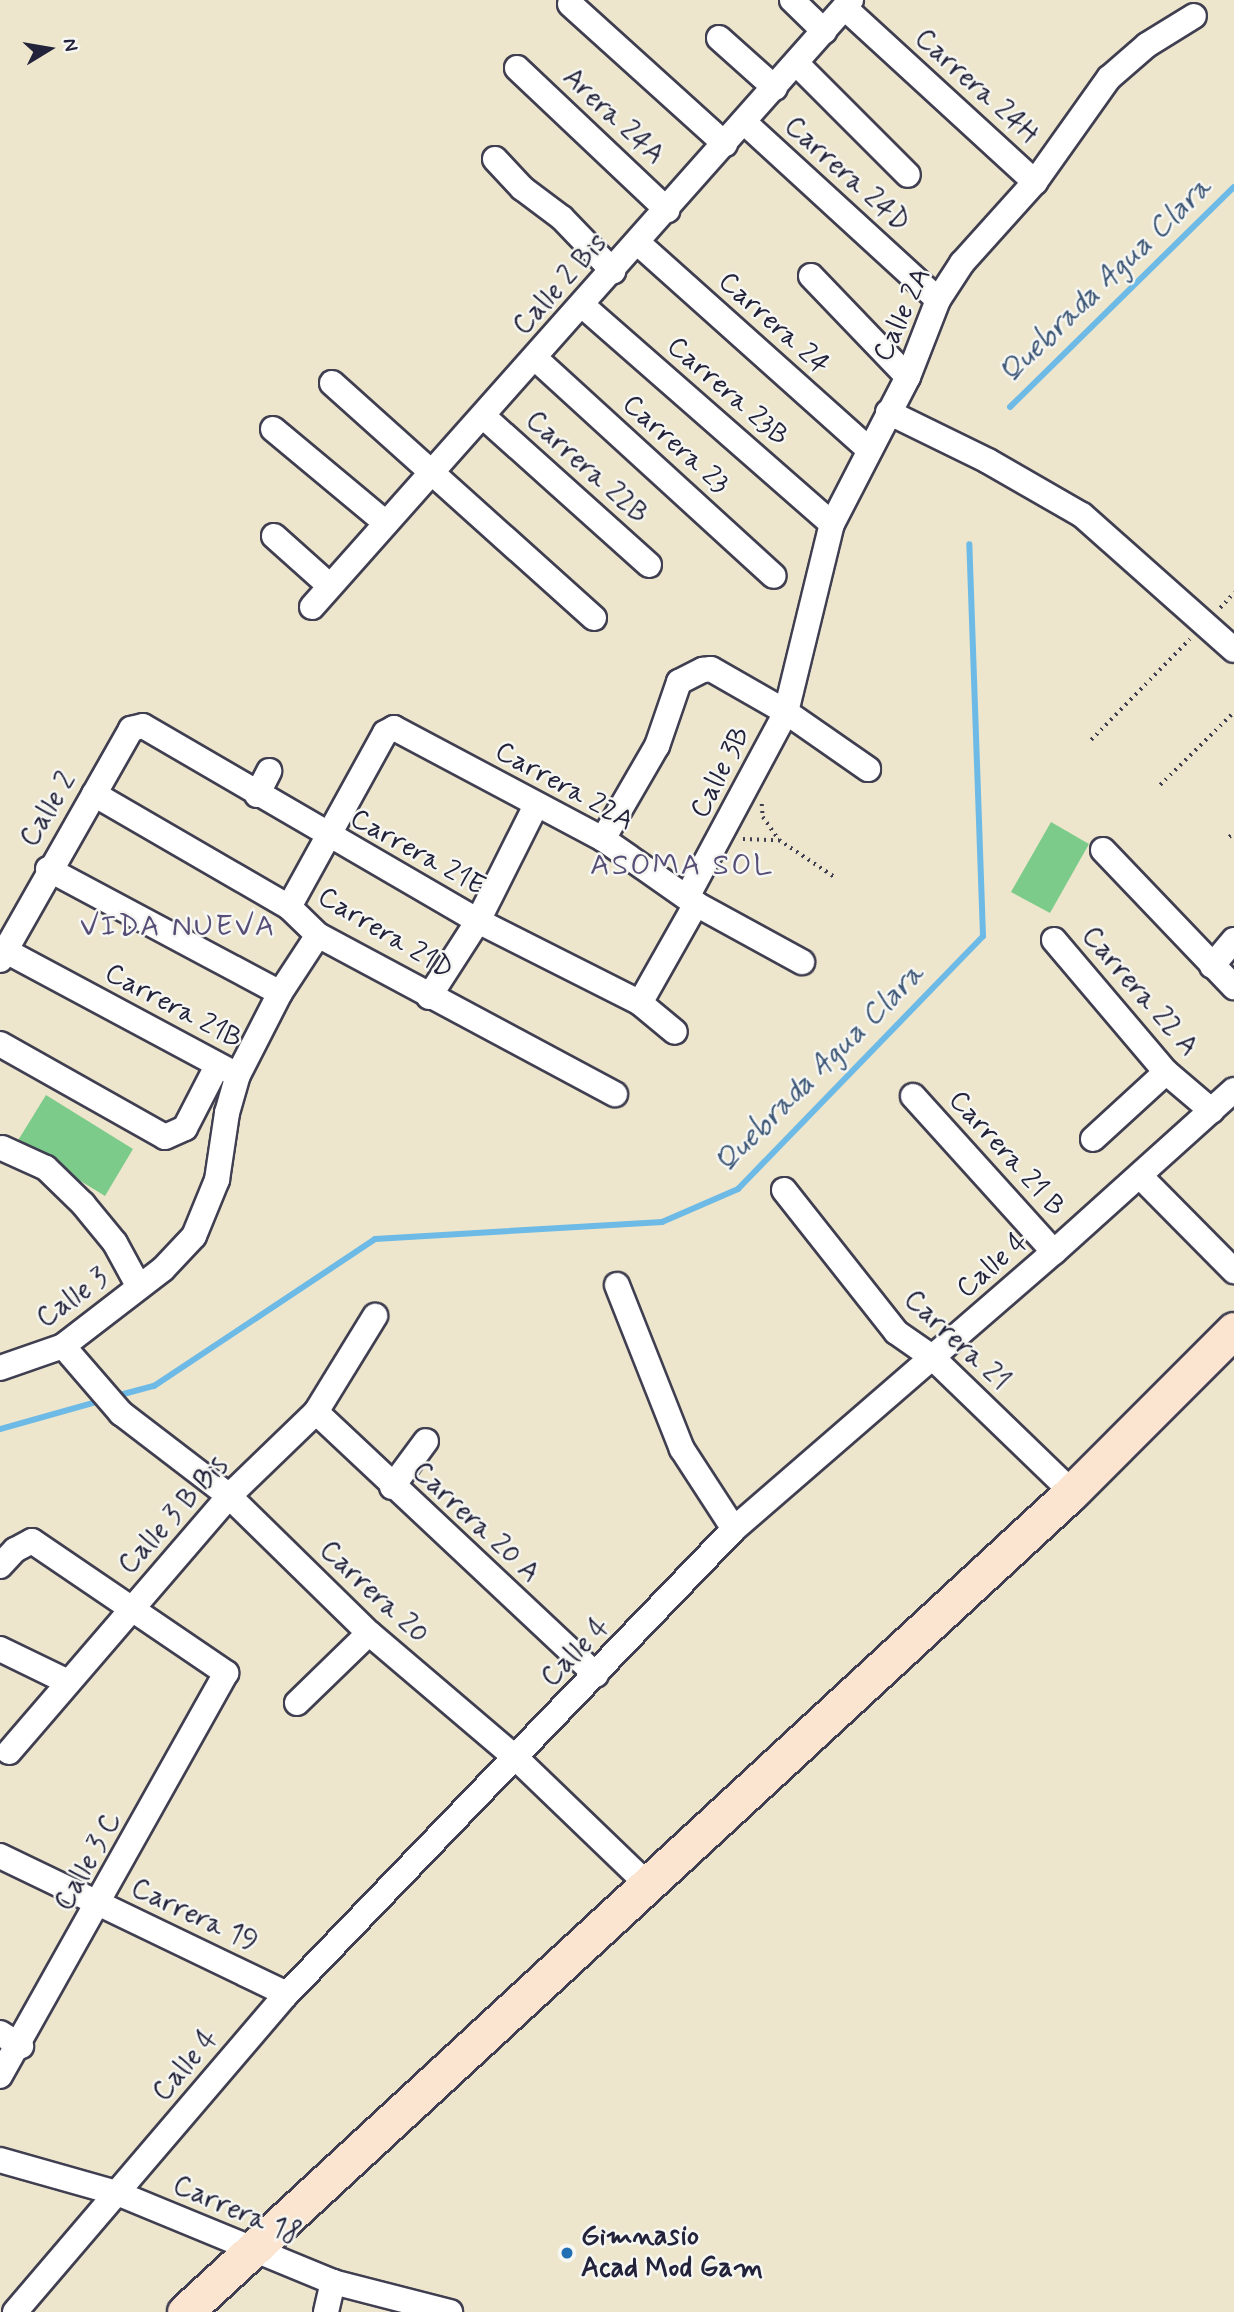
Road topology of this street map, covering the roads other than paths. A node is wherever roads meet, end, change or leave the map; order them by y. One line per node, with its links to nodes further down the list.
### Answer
1 (792, 0): 5 (street)
2 (570, 4): 11 (street)
3 (848, 4): 5 (street, Calle 2 Bis); 14 (street, Carrera 24H)
4 (1194, 16): 14 (street, Calle 2A)
5 (824, 31): 7 (street, Calle 2 Bis)
6 (719, 37): 9 (street)
7 (796, 63): 9 (street, Calle 2 Bis); 13 (street)
8 (517, 68): 15 (street, Arera 24A)
9 (775, 88): 10 (street, Calle 2 Bis)
10 (744, 122): 11 (street, Calle 2 Bis); 19 (street, Carrera 24D)
11 (725, 144): 15 (street, Calle 2 Bis)
12 (495, 159): 17 (street)
13 (908, 175)
14 (1035, 182): 19 (street, Calle 2A)
15 (667, 210): 16 (street, Calle 2 Bis)
16 (638, 243): 17 (street, Calle 2 Bis); 27 (street, Carrera 24)
17 (613, 271): 20 (street, Calle 2 Bis)
18 (811, 276): 22 (street)
19 (938, 300): 22 (street, Calle 2A)
20 (582, 305): 21 (street, Calle 2 Bis); 30 (street, Carrera 23B)
21 (535, 358): 25 (street, Calle 2 Bis); 33 (street, Carrera 23)
22 (908, 377): 24 (street, Calle 2A)
23 (332, 383): 28 (street)
24 (888, 412): 27 (street, Calle 2A); 37 (street)
25 (483, 416): 28 (street, Calle 2 Bis); 32 (street, Carrera 22B)
26 (273, 429): 29 (street)
27 (868, 449): 30 (street, Calle 2A)
28 (434, 470): 29 (street, Calle 2 Bis); 36 (street)
29 (386, 523): 34 (street, Calle 2 Bis)
30 (832, 524): 38 (street, Calle 2A)
31 (274, 536): 34 (street)
32 (649, 565)
33 (774, 576)
34 (330, 586): 35 (street, Calle 2 Bis)
35 (312, 607)
36 (594, 618)
37 (1234, 650)
38 (786, 712): 40 (street); 46 (street); 49 (street, Calle 3B)
39 (131, 729): 42 (street, Calle 2); 43 (street, Carrera 21E)
40 (868, 769)
41 (270, 771): 43 (street)
42 (94, 794): 48 (street, Calle 2); 50 (street, Carrera 21D)
43 (257, 795): 45 (street, Carrera 21E)
44 (536, 805): 45 (street, Carrera 22A); 46 (street, Carrera 22A); 51 (street)
45 (328, 837): 50 (street); 51 (street, Carrera 21E)
46 (603, 839): 49 (street, Carrera 22A)
47 (1103, 850): 57 (street)
48 (48, 869): 55 (street, Calle 2); 59 (street)
49 (692, 900): 56 (street, Carrera 22A); 61 (street, Calle 3B)
50 (289, 907): 52 (street, Carrera 21D)
51 (478, 921): 60 (street); 61 (street, Carrera 21E)
52 (318, 935): 59 (street); 60 (street, Carrera 21D)
53 (1054, 940): 65 (street, Carrera 22 A)
54 (1234, 940): 57 (street)
55 (3, 956): 64 (street, Carrera 21B)
56 (802, 962)
57 (1212, 966): 58 (street)
58 (1234, 987)
59 (279, 993): 64 (street)
60 (429, 997): 67 (street, Carrera 21D)
61 (639, 1003): 62 (street, Carrera 21E)
62 (675, 1032)
63 (0, 1044): 64 (street)
64 (228, 1071): 77 (street, Calle 3)
65 (1166, 1072): 69 (street, Carrera 22 A); 70 (street)
66 (1234, 1090): 69 (street, Calle 4)
67 (615, 1094)
68 (913, 1096): 74 (street, Carrera 21 B)
69 (1212, 1111): 72 (street, Calle 4)
70 (1093, 1139)
71 (2, 1148): 77 (street)
72 (1140, 1176): 74 (street, Calle 4); 75 (street)
73 (784, 1190): 81 (street, Carrera 21)
74 (1055, 1252): 81 (street, Calle 4)
75 (1234, 1271)
76 (617, 1285): 88 (street)
77 (139, 1287): 80 (street, Calle 3)
78 (374, 1316): 83 (street, Calle 3 B Bis)
79 (1234, 1330): 86 (street)
80 (68, 1354): 82 (street, Calle 3); 87 (street, Carrera 20)
81 (932, 1357): 86 (street, Carrera 21); 88 (street, Calle 4)
82 (0, 1368)
83 (316, 1412): 85 (street, Carrera 20 A); 87 (street, Calle 3 B Bis)
84 (426, 1441): 85 (street)
85 (392, 1487): 93 (street, Carrera 20 A)
86 (1072, 1492): 99 (street)
87 (229, 1496): 90 (street, Calle 3 B Bis); 91 (street, Carrera 20)
88 (734, 1529): 93 (street, Calle 4)
89 (0, 1566): 90 (street)
90 (133, 1606): 94 (street, Calle 3 B Bis); 100 (street, Calle 3 C)
91 (369, 1633): 95 (street); 97 (street, Carrera 20)
92 (0, 1649): 94 (street)
93 (596, 1675): 97 (street, Calle 4)
94 (66, 1681): 96 (street, Calle 3 B Bis)
95 (298, 1703)
96 (9, 1752)
97 (516, 1758): 99 (street, Carrera 20); 101 (street, Calle 4)
98 (0, 1856): 100 (street, Carrera 19)
99 (645, 1882): 106 (street)
100 (100, 1905): 101 (street, Carrera 19); 102 (street, Calle 3 C)
101 (286, 1994): 105 (street, Calle 4)
102 (10, 2040): 103 (street, Calle 3 C)
103 (0, 2076)
104 (0, 2160): 105 (street, Carrera 18)
105 (117, 2193): 106 (street, Carrera 18); 108 (street, Calle 4)
106 (253, 2252): 107 (street, Carrera 18); 109 (street)
107 (333, 2282): 110 (street); 111 (street, Carrera 18)
108 (15, 2312)
109 (185, 2312)
110 (326, 2312)
111 (450, 2312)

